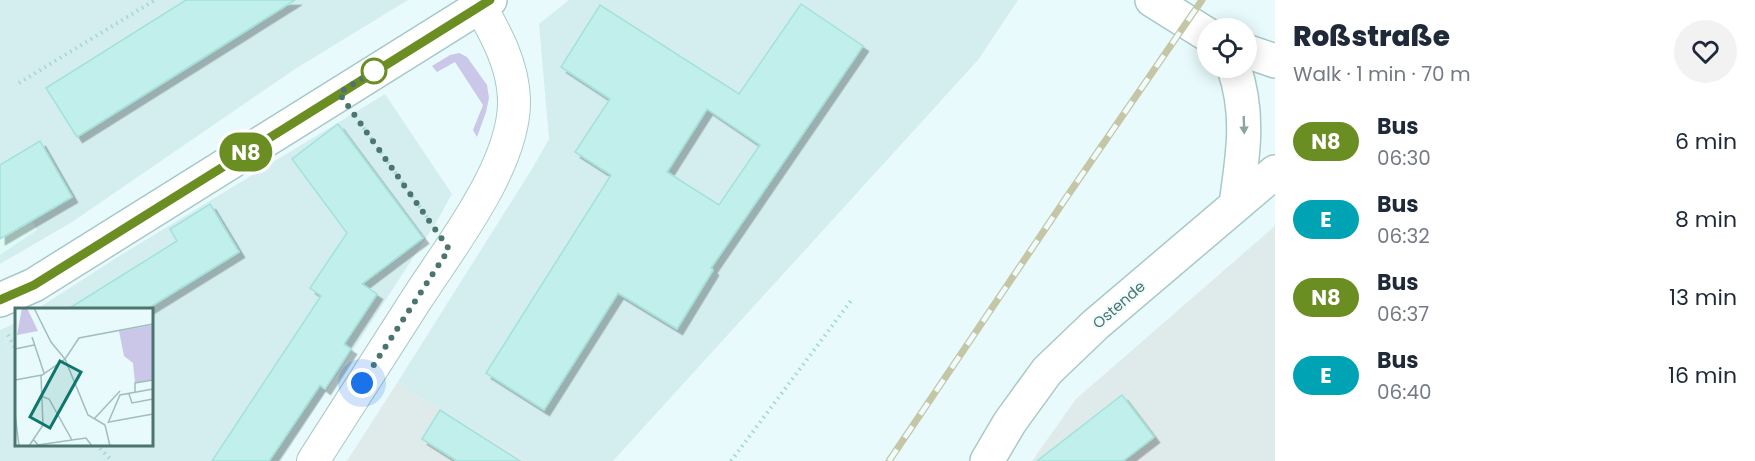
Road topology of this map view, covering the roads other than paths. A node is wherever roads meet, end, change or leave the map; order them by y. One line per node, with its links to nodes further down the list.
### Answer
1 (1152, 0): 3 (main road)
2 (485, 3): 9 (main road); 10 (street)
3 (1197, 28)
4 (1257, 55): 5 (main road)
5 (1275, 61)
6 (1237, 78): 8 (main road, one-way to 8)
7 (1275, 172): 8 (main road, Ostende)
8 (1236, 204): 11 (main road, Ostende)
9 (0, 300)
10 (313, 461)
11 (987, 461)

